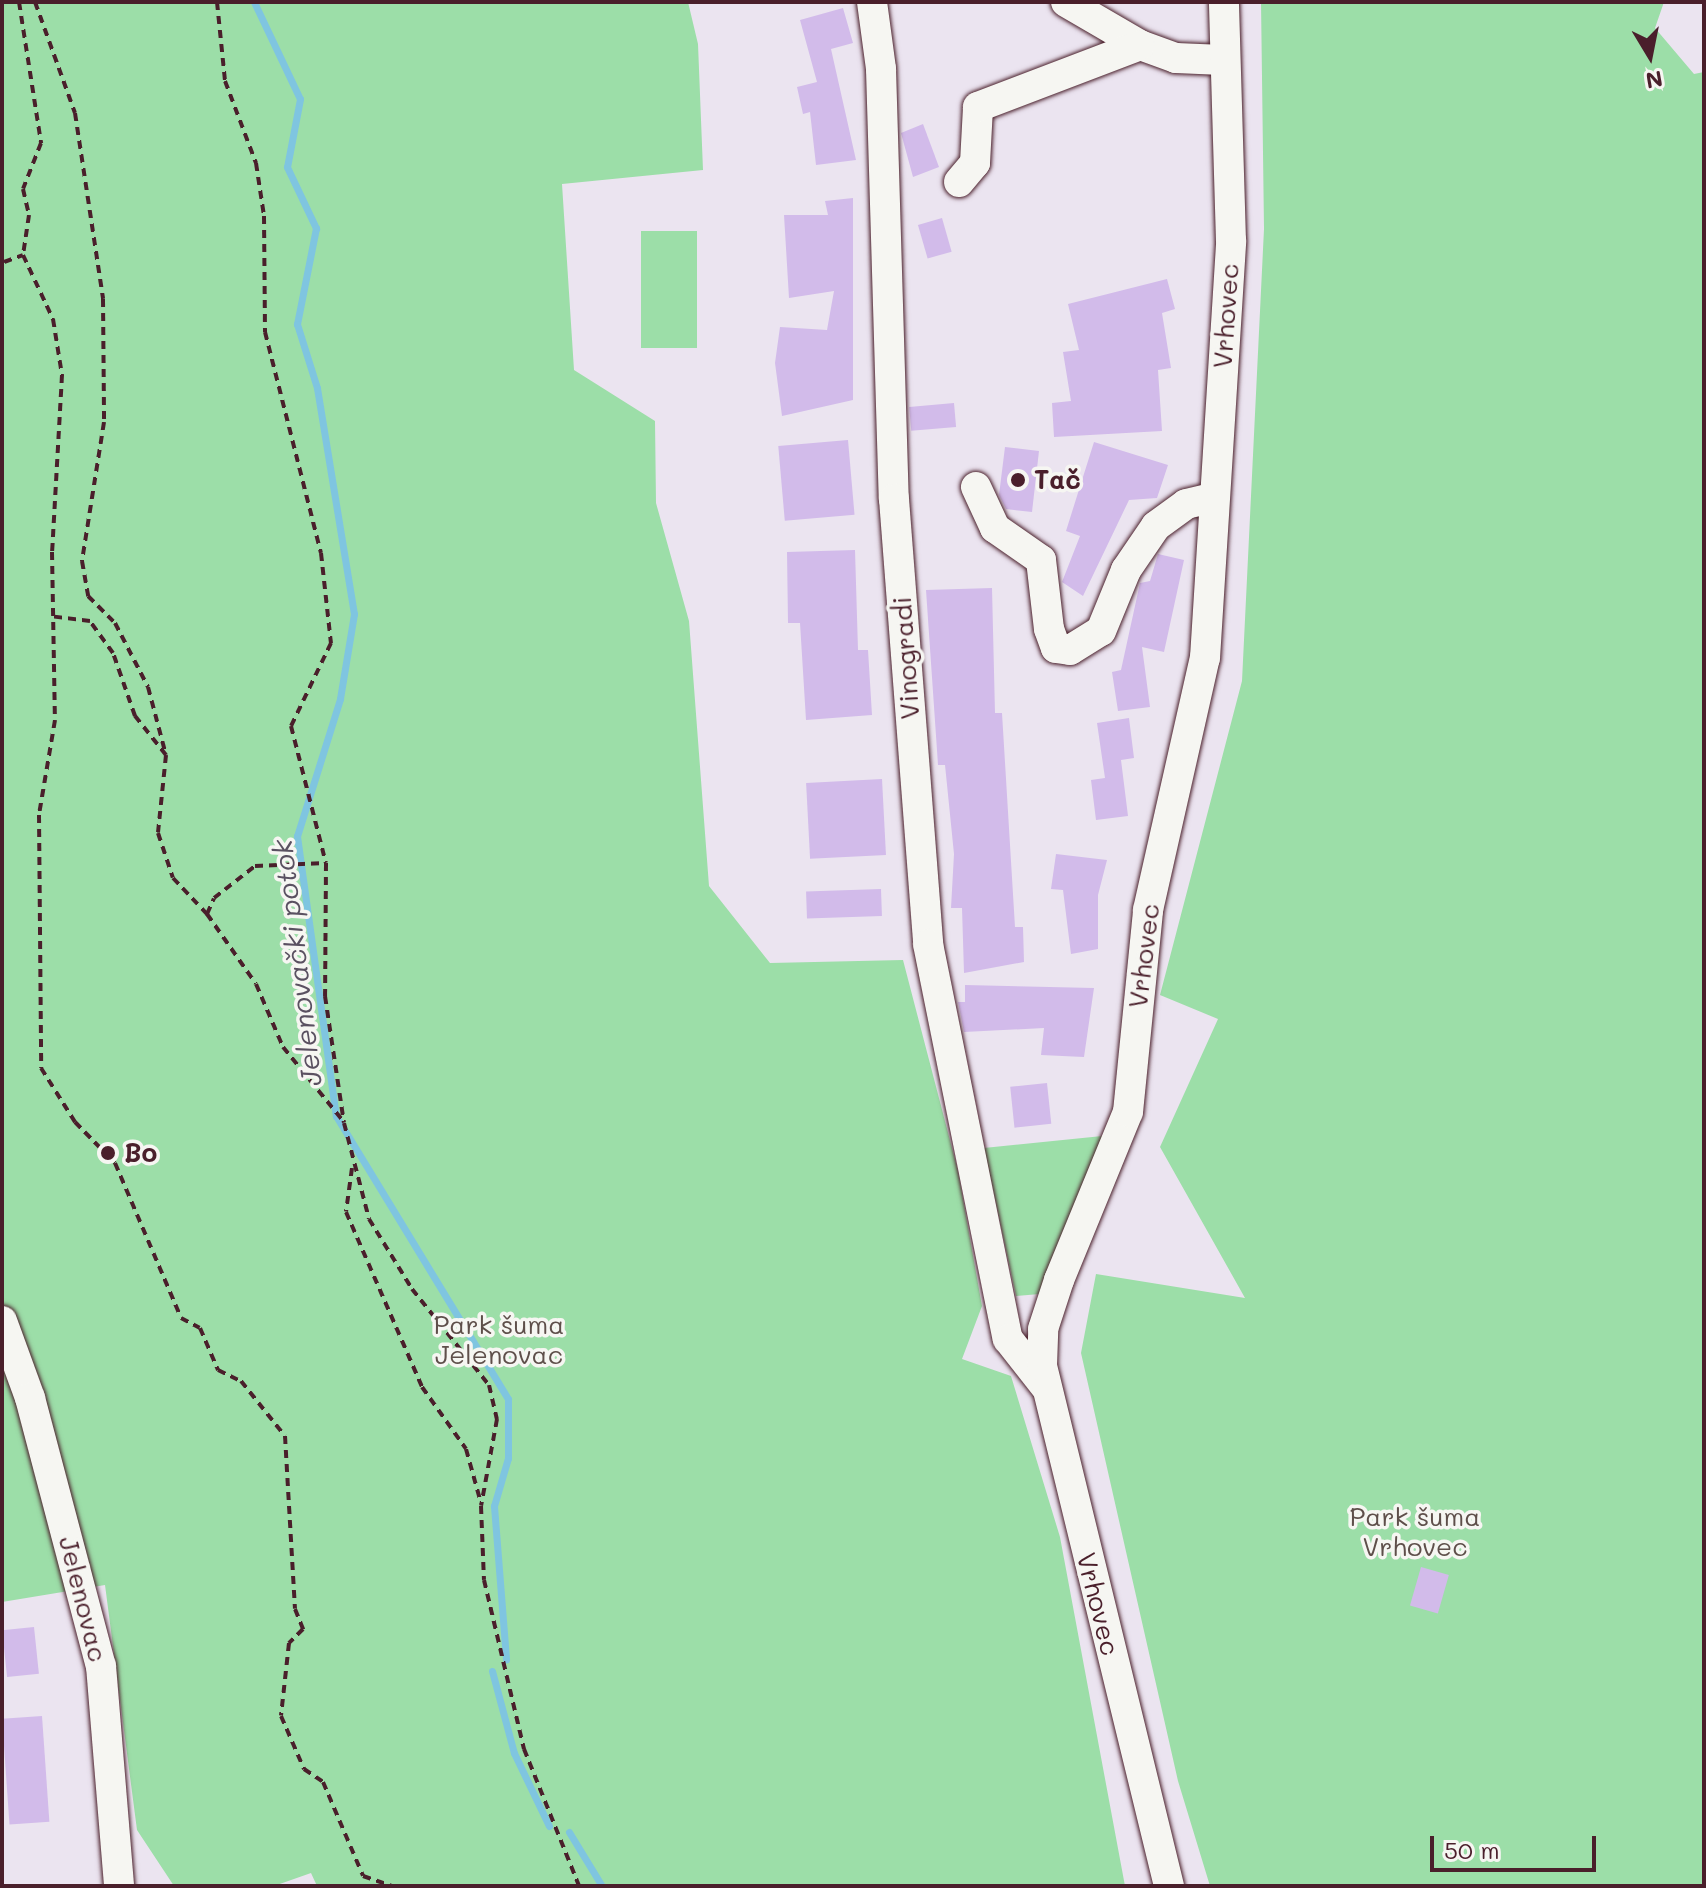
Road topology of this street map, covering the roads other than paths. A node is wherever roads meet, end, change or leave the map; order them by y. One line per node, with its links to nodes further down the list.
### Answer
1 (872, 2): 9 (street, Vinogradi)
2 (1066, 2): 4 (street)
3 (1224, 2): 5 (street, Vrhovec)
4 (1140, 45): 5 (street); 6 (street)
5 (1223, 60): 8 (street, Vrhovec)
6 (959, 182)
7 (976, 487): 8 (street)
8 (1211, 498): 10 (street, Vrhovec)
9 (1001, 1307): 10 (street); 12 (street, Vinogradi)
10 (1047, 1316): 12 (street, Vrhovec)
11 (2, 1321): 13 (street, Jelenovac)
12 (1045, 1386): 14 (street, Vrhovec)
13 (119, 1886)
14 (1169, 1886)

